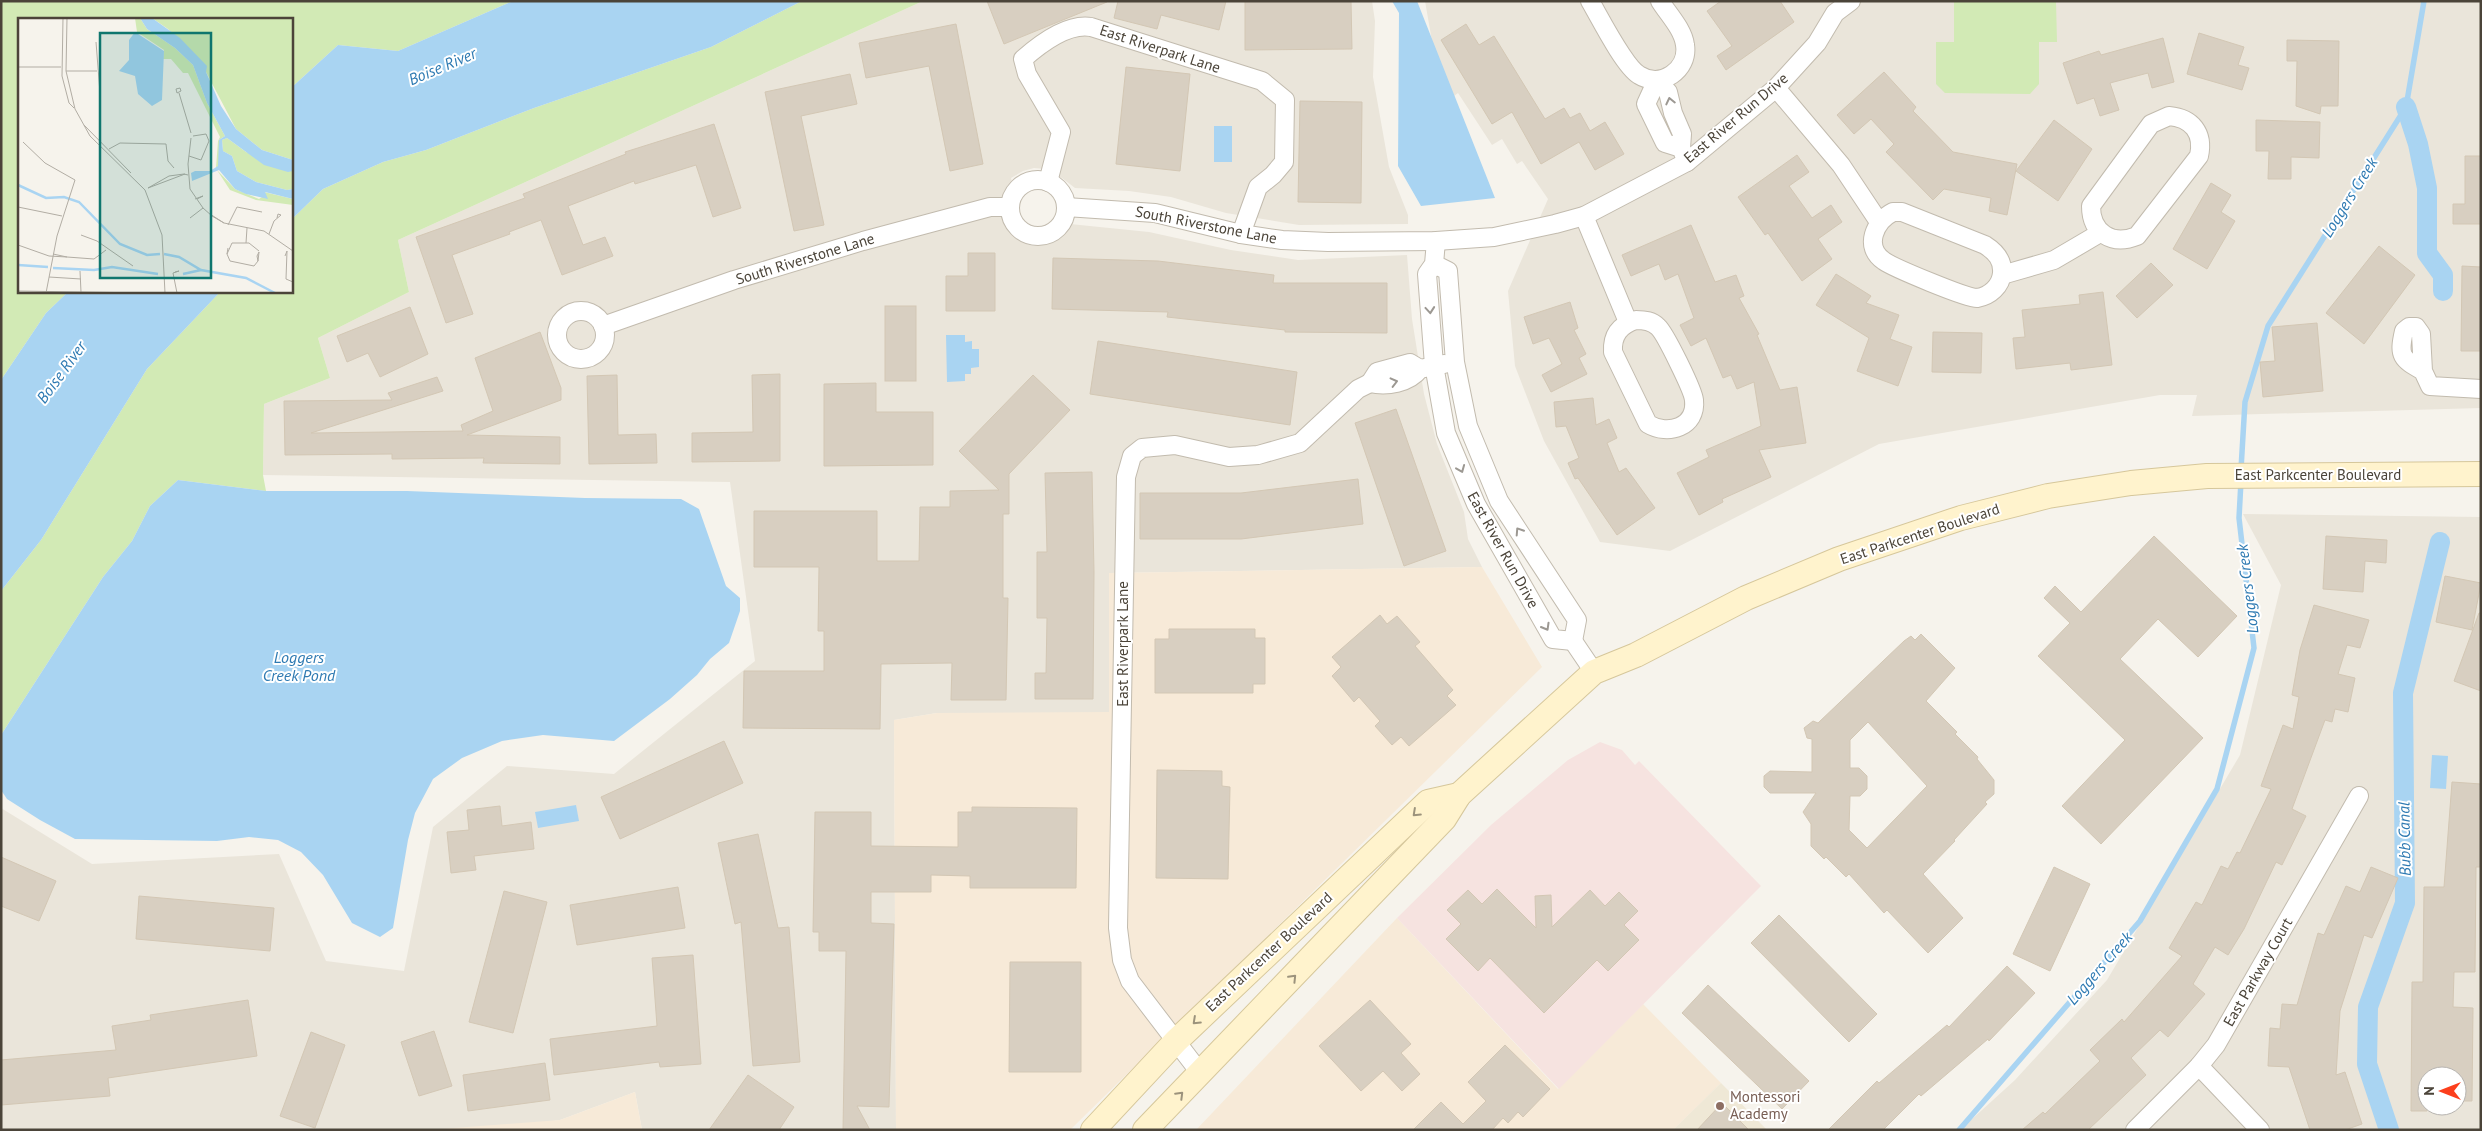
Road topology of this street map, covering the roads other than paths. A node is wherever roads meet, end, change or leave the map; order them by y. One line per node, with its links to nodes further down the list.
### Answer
1 (1590, 1): 5 (street)
2 (1660, 1): 5 (street)
3 (1851, 1): 4 (street, East River Run Drive)
4 (1835, 7): 6 (street, East River Run Drive)
5 (1657, 80): 7 (street, one-way to 5); 7 (street)
6 (1776, 88): 7 (street, East River Run Drive); 12 (street)
7 (1684, 155): 11 (street, East River Run Drive)
8 (1048, 182): 9 (street); 10 (street); 14 (street, East Riverpark Lane)
9 (1010, 207): 10 (street); 19 (street, South Riverstone Lane)
10 (1066, 207): 14 (street, South Riverstone Lane)
11 (1584, 216): 15 (street, East River Run Drive); 18 (street)
12 (1879, 222): 17 (street); 17 (street)
13 (2100, 233): 13 (street); 17 (street)
14 (1241, 234): 15 (street, South Riverstone Lane)
15 (1436, 241): 16 (street, East River Run Drive)
16 (1434, 264): 20 (street, East River Run Drive); 21 (street, East River Run Drive, one-way to 21)
17 (2002, 275)
18 (1628, 322): 18 (street)
19 (603, 326)
20 (1455, 362): 21 (street, East Riverpark Lane); 25 (street, East River Run Drive, one-way to 20)
21 (1427, 367): 25 (street, East River Run Drive, one-way to 25); 29 (street, East Riverpark Lane)
22 (2423, 371): 23 (street)
23 (2481, 389)
24 (2481, 474): 26 (main road, East Parkcenter Boulevard)
25 (1574, 641): 26 (street)
26 (1594, 672): 27 (main road, East Parkcenter Boulevard)
27 (1459, 795): 29 (main road, East Parkcenter Boulevard, one-way to 29); 31 (main road, East Parkcenter Boulevard, one-way to 27)
28 (2359, 796): 30 (street, East Parkway Court)
29 (1176, 1041): 31 (street, East Riverpark Lane); 32 (main road, East Parkcenter Boulevard)
30 (2200, 1066): 34 (street, East Parkway Court); 35 (street)
31 (1201, 1074): 33 (main road, East Parkcenter Boulevard, one-way to 31)
32 (1093, 1130)
33 (1145, 1130)
34 (2135, 1130)
35 (2260, 1130)

